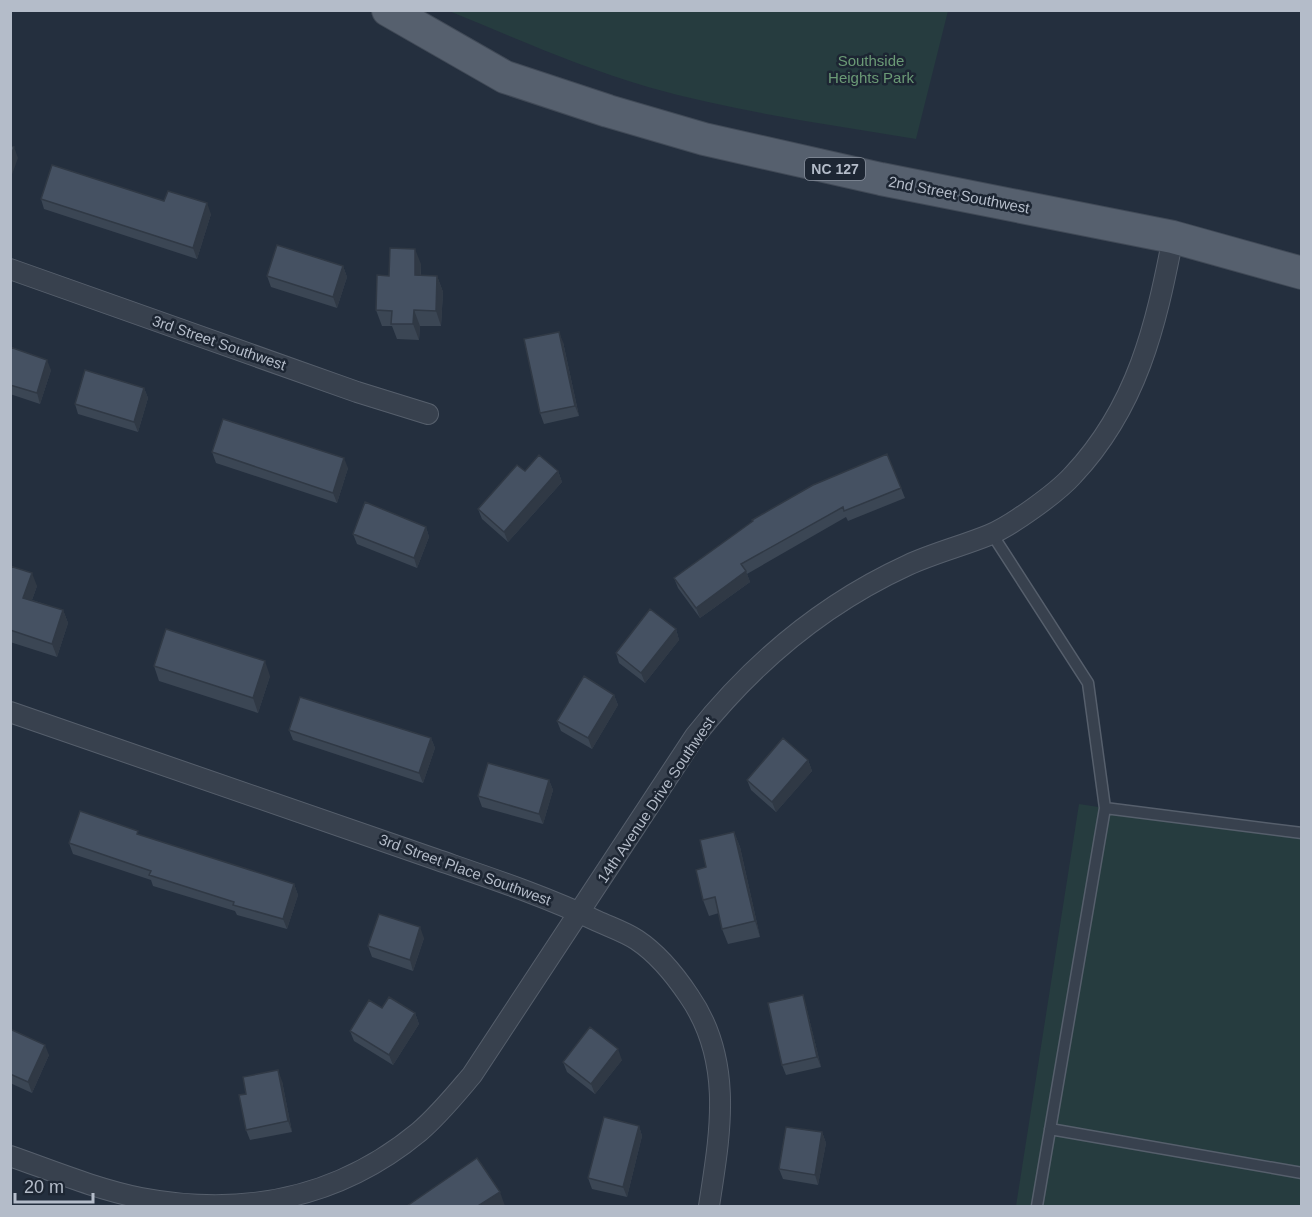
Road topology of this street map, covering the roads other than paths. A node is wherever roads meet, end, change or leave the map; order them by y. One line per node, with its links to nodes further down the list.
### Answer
1 (388, 10): 2 (main road, 2nd Street Southwest / NC 127)
2 (1173, 237): 4 (main road, 2nd Street Southwest / NC 127); 6 (street, 14th Avenue Drive Southwest)
3 (10, 268): 5 (street, 3rd Street Southwest)
4 (1302, 273)
5 (428, 414)
6 (992, 534): 8 (lane); 10 (street, 14th Avenue Drive Southwest)
7 (10, 712): 10 (street, 3rd Street Place Southwest)
8 (1105, 808): 9 (lane); 11 (lane)
9 (1302, 833)
10 (580, 913): 12 (street, 14th Avenue Drive Southwest); 14 (street, 3rd Street Place Southwest)
11 (1050, 1130): 13 (lane); 15 (lane)
12 (10, 1156)
13 (1302, 1173)
14 (709, 1206)
15 (1037, 1206)

